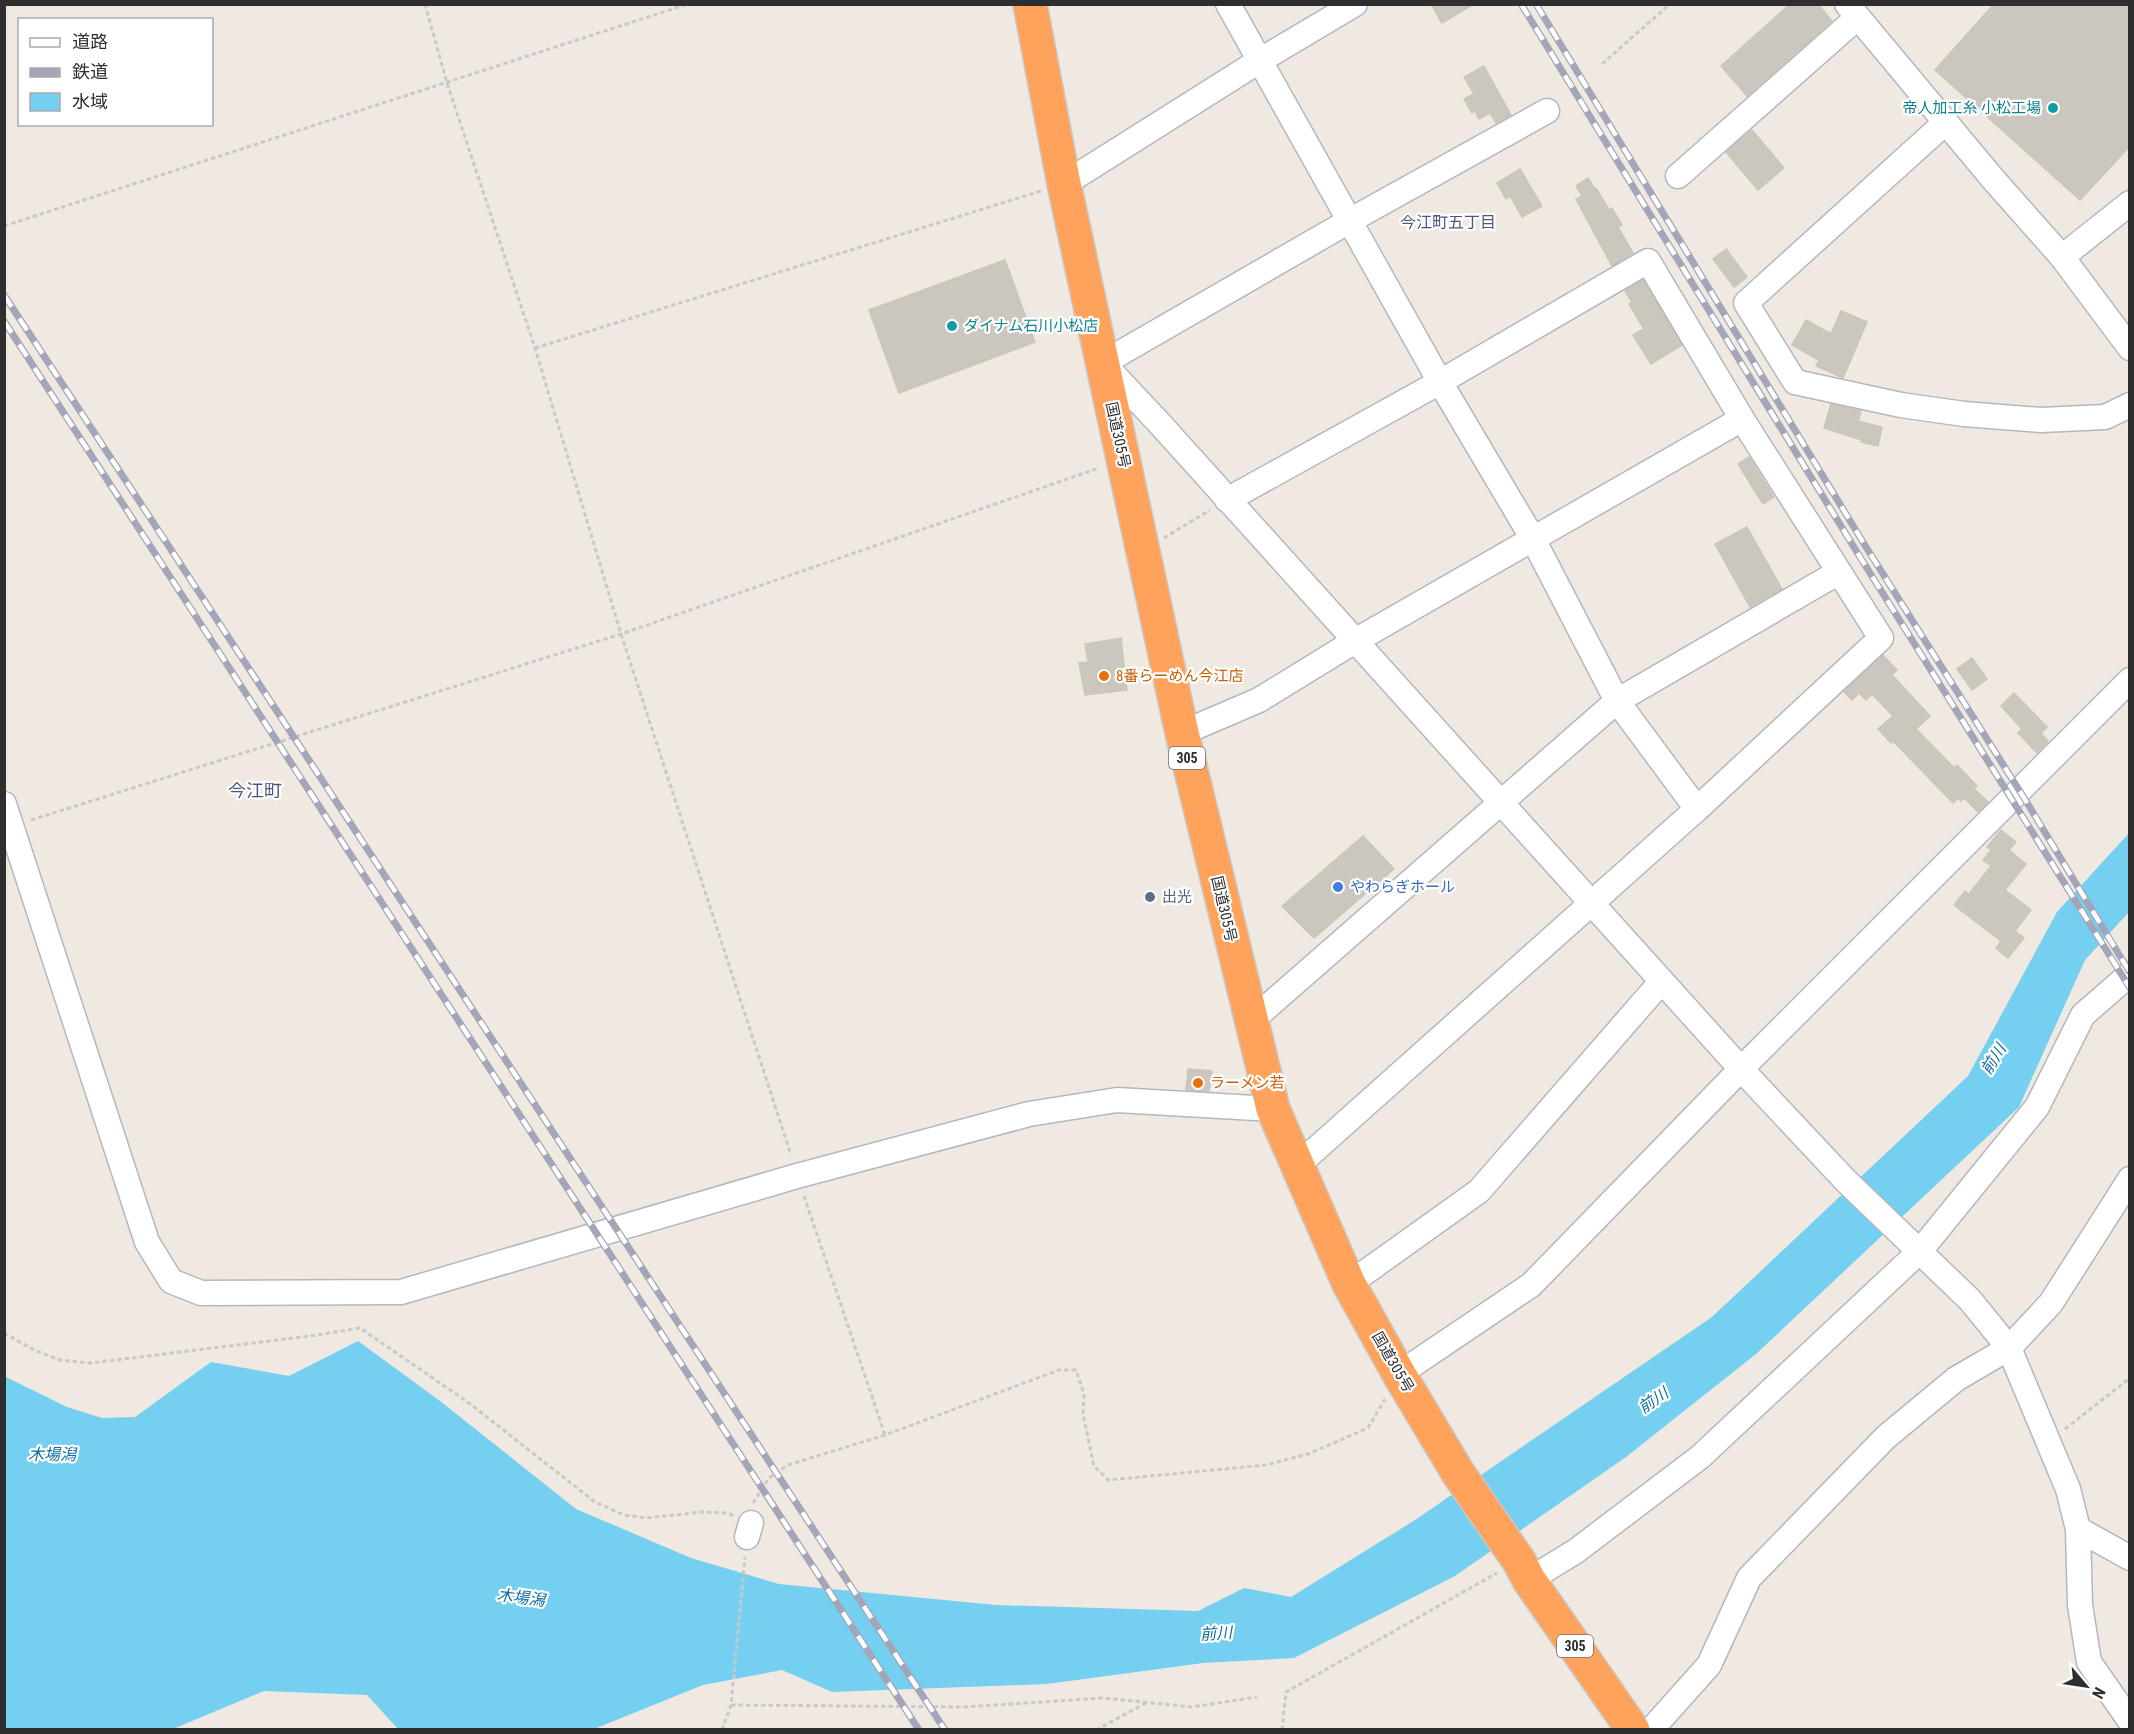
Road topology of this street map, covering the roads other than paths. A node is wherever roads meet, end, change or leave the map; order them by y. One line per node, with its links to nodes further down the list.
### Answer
1 (1030, 4): 9 (highway, 国道305号 / 305)
2 (1228, 4): 5 (street)
3 (1355, 4): 5 (street)
4 (1853, 11): 7 (street); 8 (street)
5 (1259, 61): 9 (street); 11 (street)
6 (1547, 111): 11 (street)
7 (1946, 122): 12 (street); 16 (street)
8 (1678, 176)
9 (1064, 184): 14 (highway, 国道305号 / 305)
10 (2130, 203): 12 (street)
11 (1351, 220): 14 (street); 15 (street)
12 (2062, 257): 13 (street)
13 (2130, 348)
14 (1103, 363): 18 (street); 24 (highway, 国道305号 / 305)
15 (1440, 382): 17 (street); 18 (street); 19 (street)
16 (2130, 405)
17 (1742, 419): 19 (street); 20 (street)
18 (1227, 500): 21 (street)
19 (1533, 539): 21 (street); 23 (street)
20 (1839, 572): 23 (street); 26 (street)
21 (1355, 641): 24 (street); 25 (street)
22 (2130, 680): 32 (street)
23 (1617, 701): 25 (street); 26 (street)
24 (1182, 734): 31 (highway, 国道305号 / 305)
25 (1500, 802): 28 (street); 31 (street)
26 (1697, 809): 28 (street)
27 (8, 815): 33 (street)
28 (1592, 904): 30 (street); 34 (street)
29 (2130, 974): 36 (street)
30 (1661, 982): 32 (street); 37 (street)
31 (1251, 1022): 33 (highway, 国道305号 / 305)
32 (1741, 1069): 36 (street); 39 (street)
33 (1273, 1109): 34 (highway, 国道305号 / 305)
34 (1298, 1165): 37 (highway, 国道305号 / 305)
35 (2130, 1179): 38 (street)
36 (1920, 1251): 38 (street); 42 (street)
37 (1349, 1284): 39 (highway, 国道305号 / 305)
38 (2009, 1348): 40 (street); 45 (street)
39 (1399, 1374): 42 (highway, 国道305号 / 305)
40 (2078, 1529): 41 (street); 43 (street)
41 (2130, 1558)
42 (1524, 1570): 44 (highway, 国道305号 / 305)
43 (2130, 1721)
44 (1633, 1730)
45 (1651, 1730)

